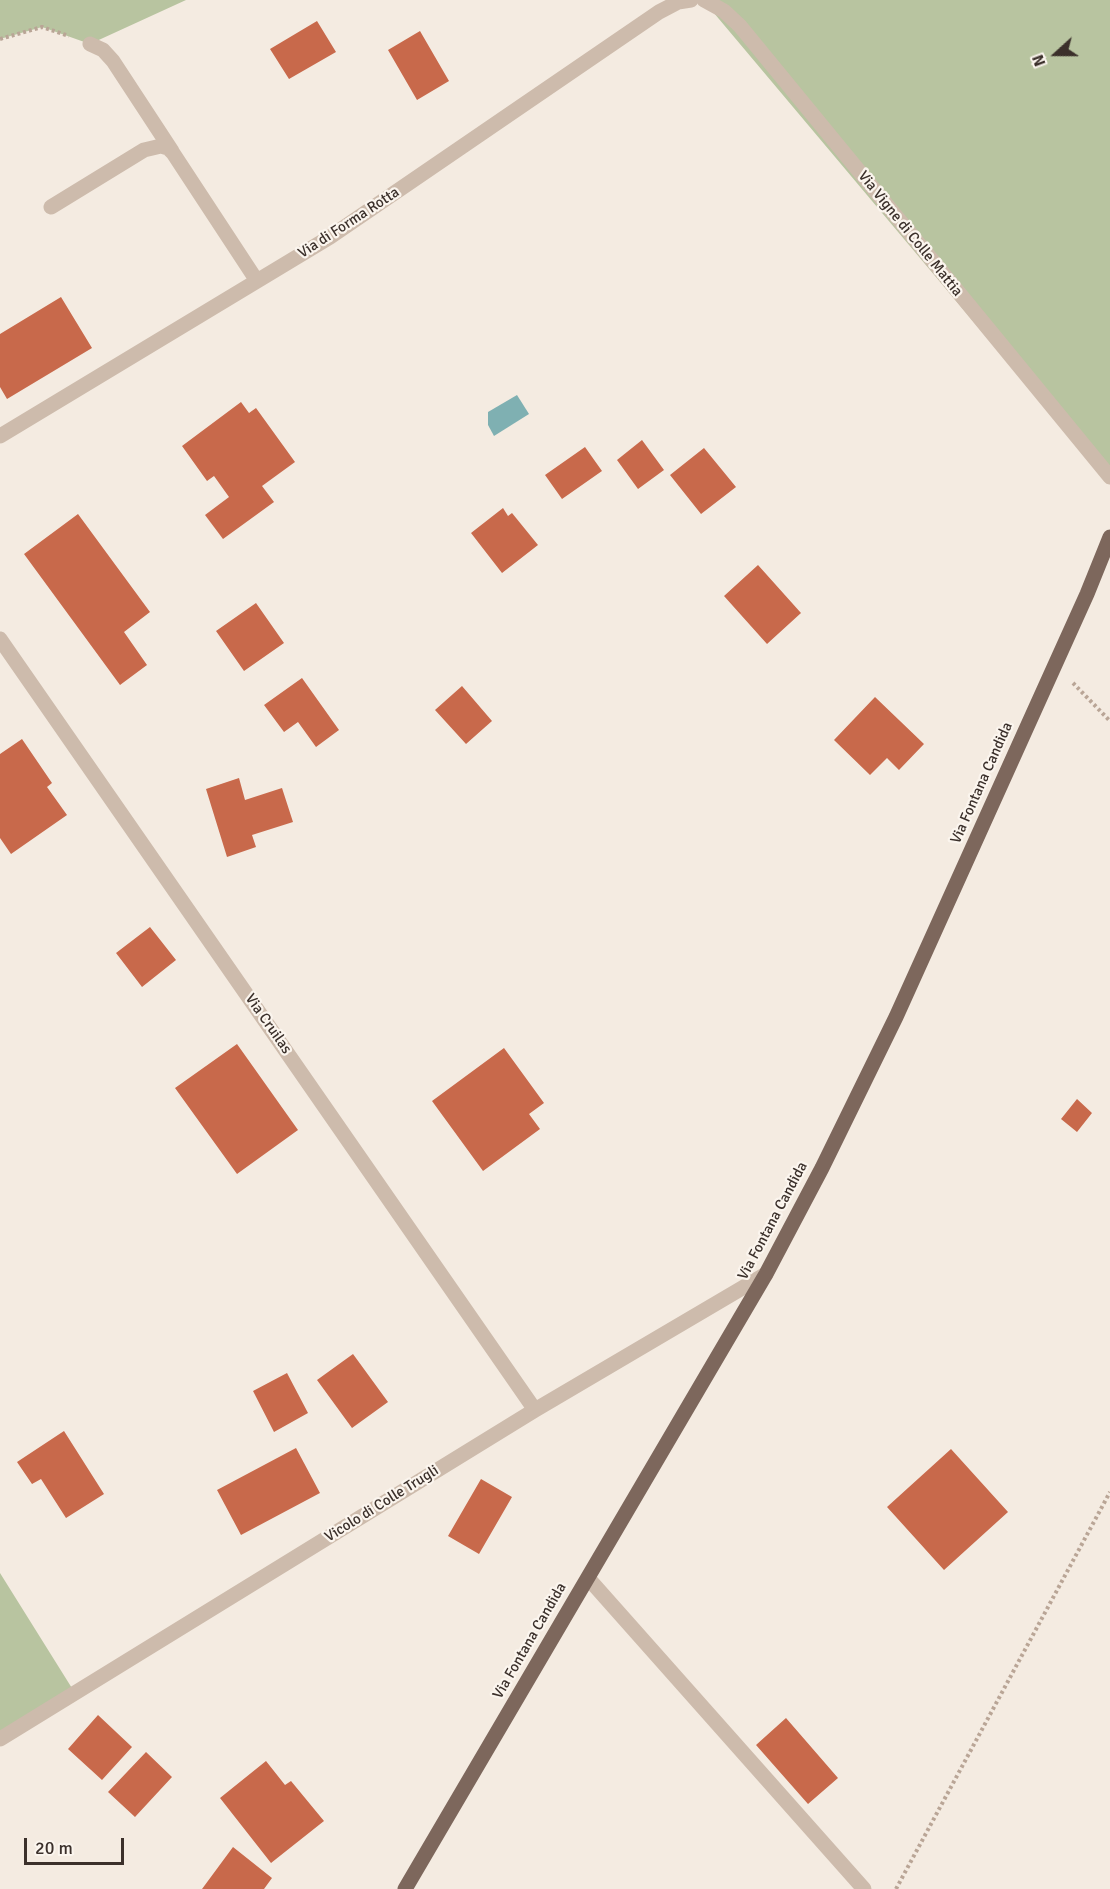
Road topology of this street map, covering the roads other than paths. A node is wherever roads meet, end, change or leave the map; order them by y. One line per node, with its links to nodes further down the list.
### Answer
1 (691, 0): 6 (street, Via di Forma Rotta)
2 (704, 0): 8 (street, Via Vigne di Colle Mattia)
3 (90, 44): 4 (street)
4 (173, 153): 5 (street); 6 (street)
5 (51, 207)
6 (258, 280): 7 (street, Via di Forma Rotta)
7 (0, 436)
8 (1110, 477)
9 (1110, 537): 12 (main road, Via Fontana Candida)
10 (0, 639): 11 (street, Via Cruilas)
11 (5, 657): 13 (street, Via Cruilas)
12 (766, 1274): 13 (street, Vicolo di Colle Trugli); 14 (main road, Via Fontana Candida)
13 (535, 1410): 15 (street, Vicolo di Colle Trugli)
14 (588, 1578): 16 (main road, Via Fontana Candida); 17 (street)
15 (0, 1739)
16 (405, 1889)
17 (864, 1889)

